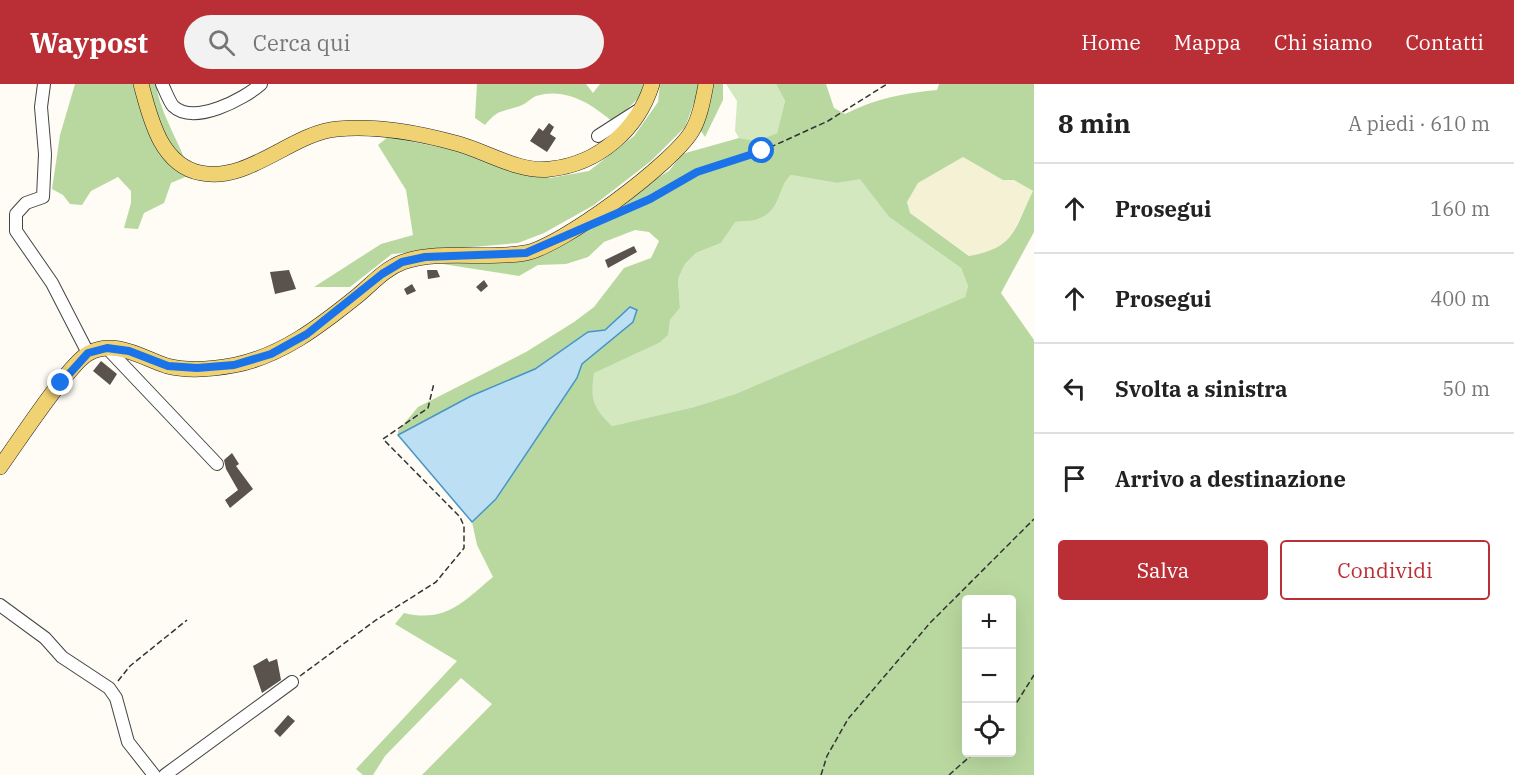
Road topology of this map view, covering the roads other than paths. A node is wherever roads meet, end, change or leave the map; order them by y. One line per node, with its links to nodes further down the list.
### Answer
1 (44, 84): 10 (street)
2 (141, 84): 7 (main road)
3 (162, 84): 4 (street)
4 (261, 84)
5 (652, 84): 7 (main road)
6 (706, 84): 9 (main road)
7 (645, 105): 8 (street)
8 (598, 136)
9 (107, 348): 10 (main road); 11 (street)
10 (88, 353): 12 (main road)
11 (217, 464)
12 (0, 467)
13 (0, 605): 15 (street)
14 (292, 682): 16 (street)
15 (154, 775)
16 (165, 775)

